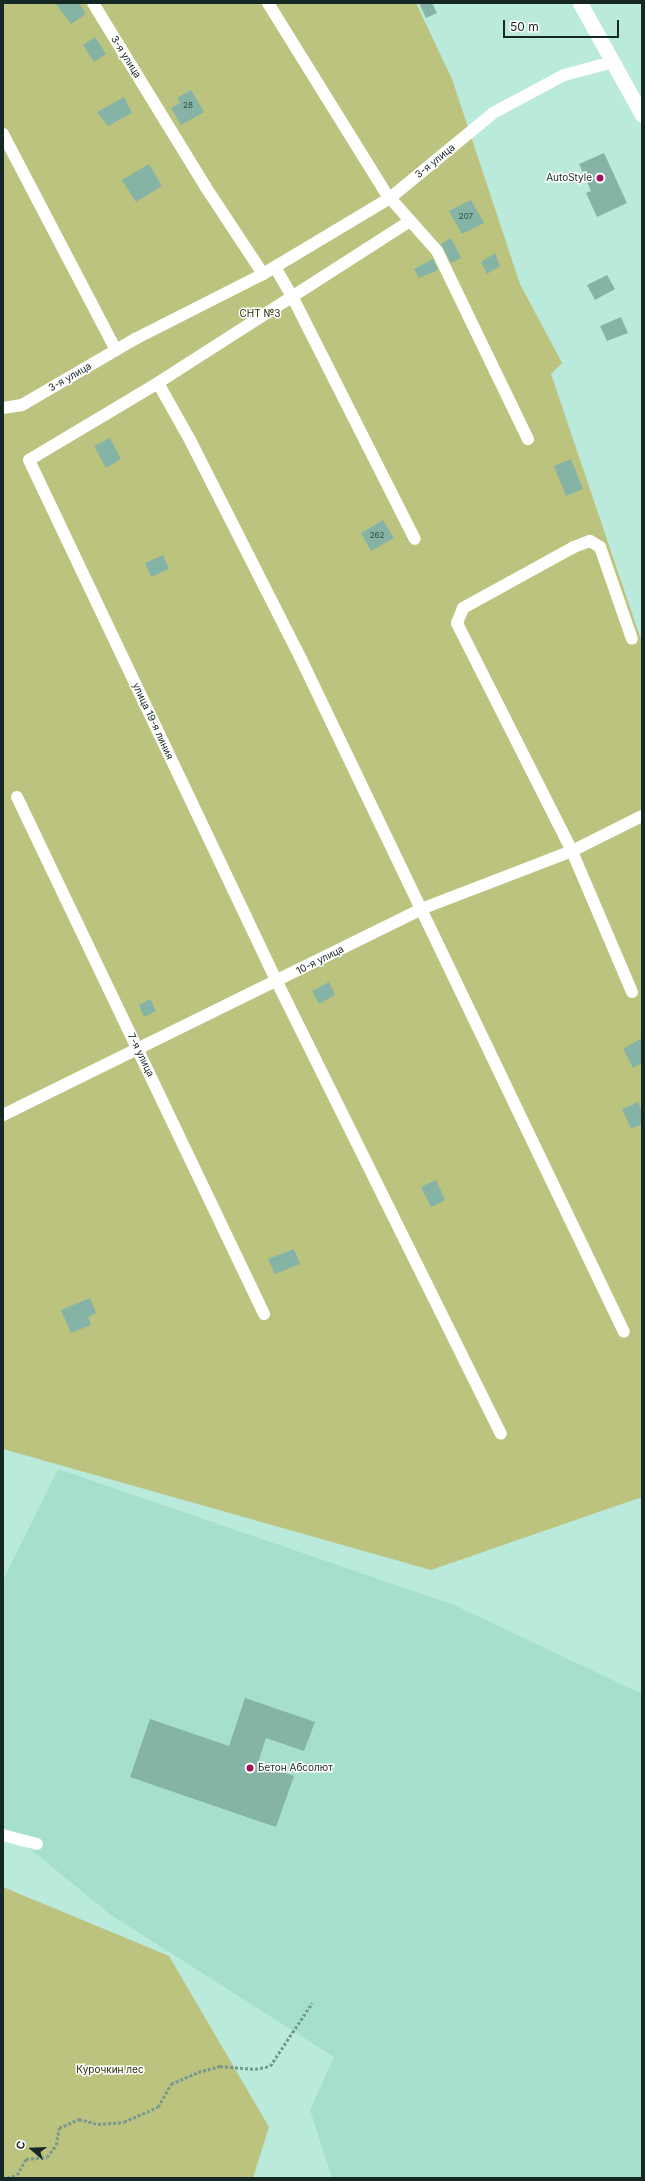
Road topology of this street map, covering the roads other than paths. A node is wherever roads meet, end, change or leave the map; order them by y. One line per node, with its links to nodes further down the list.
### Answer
1 (93, 3): 10 (street, 3-я улица)
2 (268, 3): 7 (street)
3 (580, 3): 4 (street)
4 (612, 62): 5 (street); 7 (street, 3-я улица)
5 (642, 115)
6 (3, 134): 12 (street)
7 (390, 198): 8 (street); 9 (street, 3-я улица)
8 (410, 221): 11 (street); 15 (street)
9 (275, 267): 10 (street, 3-я улица); 11 (street)
10 (263, 274): 12 (street, 3-я улица)
11 (292, 296): 13 (street); 16 (street)
12 (116, 350): 14 (street, 3-я улица)
13 (158, 383): 21 (street); 22 (street, улица 19-я линия)
14 (3, 408)
15 (528, 439)
16 (415, 539)
17 (632, 639): 20 (street)
18 (17, 797): 24 (street, 7-я улица)
19 (642, 816): 20 (street, 10-я улица)
20 (572, 851): 21 (street, 10-я улица); 23 (street)
21 (421, 910): 22 (street, 10-я улица); 27 (street)
22 (277, 982): 24 (street, 10-я улица); 28 (street, улица 19-я линия)
23 (632, 992)
24 (138, 1048): 25 (street, 10-я улица); 26 (street, 7-я улица)
25 (3, 1115)
26 (264, 1314)
27 (624, 1332)
28 (501, 1434)
29 (3, 1835): 30 (street)
30 (37, 1844)

